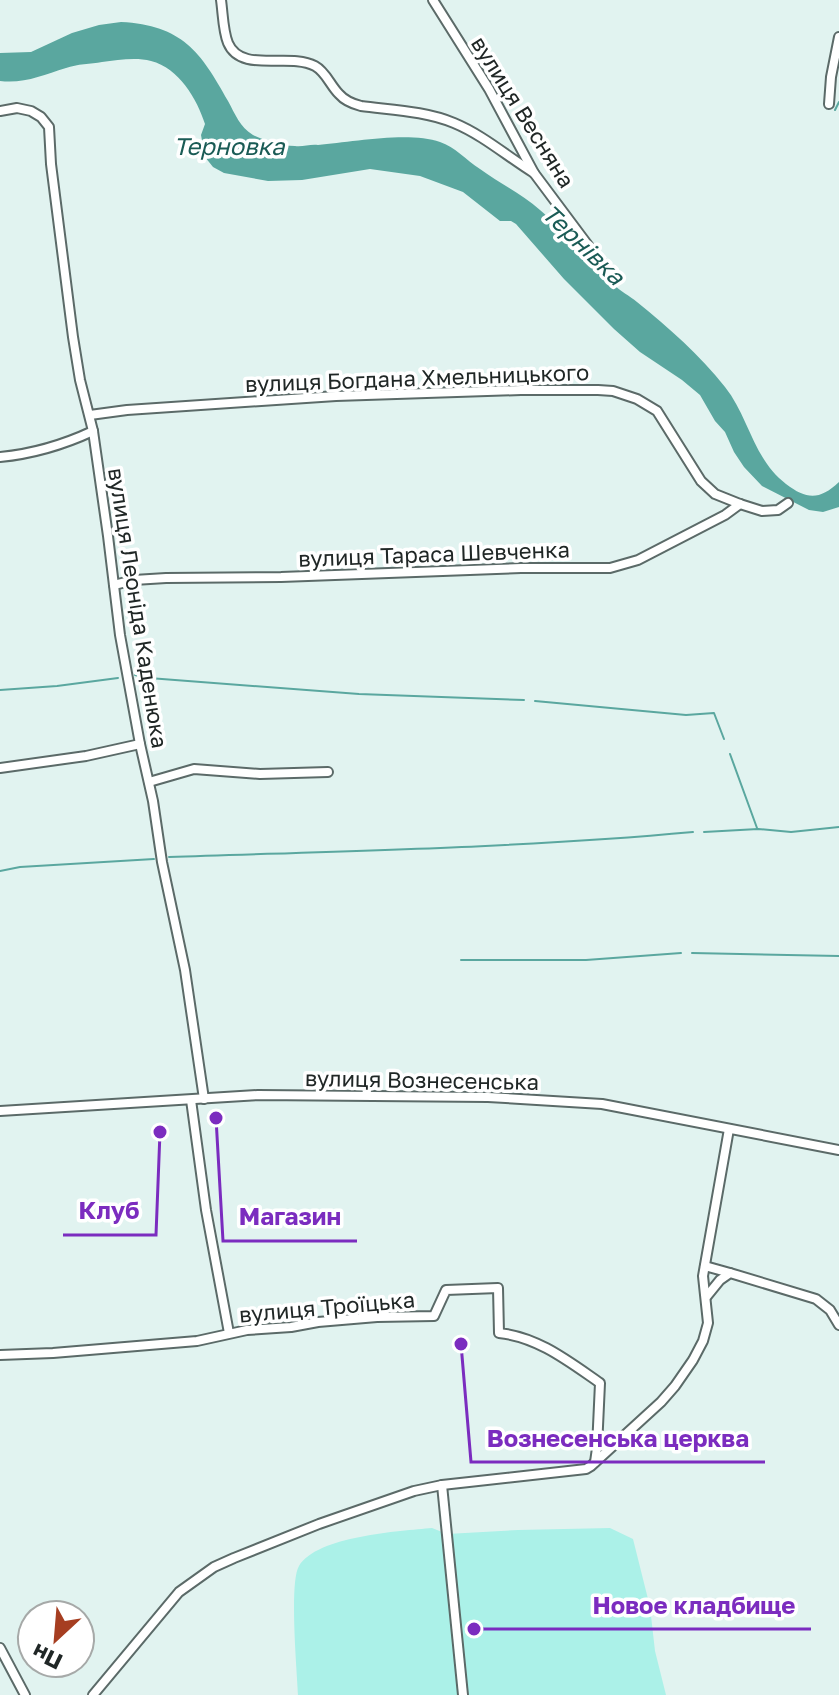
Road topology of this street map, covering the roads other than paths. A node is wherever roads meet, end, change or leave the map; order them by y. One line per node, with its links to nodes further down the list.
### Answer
1 (221, 0): 6 (street)
2 (433, 0): 6 (street, вулиця Весняна)
3 (839, 37): 4 (street)
4 (829, 104)
5 (0, 111): 8 (street, вулиця Леоніда Каденюка)
6 (534, 173): 7 (street, вулиця Весняна)
7 (615, 278)
8 (90, 415): 9 (street, вулиця Леоніда Каденюка); 12 (street, вулиця Богдана Хмельницького)
9 (93, 431): 10 (street); 13 (street, вулиця Леоніда Каденюка)
10 (0, 457)
11 (788, 503): 12 (street, вулиця Богдана Хмельницького)
12 (740, 504): 13 (street, вулиця Тараса Шевченка)
13 (114, 585): 14 (street, вулиця Леоніда Каденюка)
14 (140, 744): 15 (street); 17 (street, вулиця Леоніда Каденюка)
15 (0, 768)
16 (328, 772): 17 (street)
17 (149, 782): 18 (street, вулиця Леоніда Каденюка)
18 (204, 1099): 19 (street, вулиця Вознесенська); 21 (street, вулиця Вознесенська)
19 (191, 1100): 20 (street, вулиця Вознесенська); 27 (street)
20 (0, 1111)
21 (729, 1129): 22 (street, вулиця Вознесенська); 23 (street)
22 (839, 1150)
23 (705, 1266): 24 (street); 25 (street)
24 (730, 1273): 25 (street); 26 (street)
25 (707, 1296): 29 (street)
26 (839, 1325)
27 (229, 1333): 28 (street, вулиця Троїцька); 29 (street, вулиця Троїцька)
28 (0, 1355)
29 (595, 1463): 30 (street)
30 (442, 1485): 33 (street); 34 (street)
31 (0, 1648): 32 (street)
32 (25, 1695)
33 (93, 1695)
34 (463, 1695)

